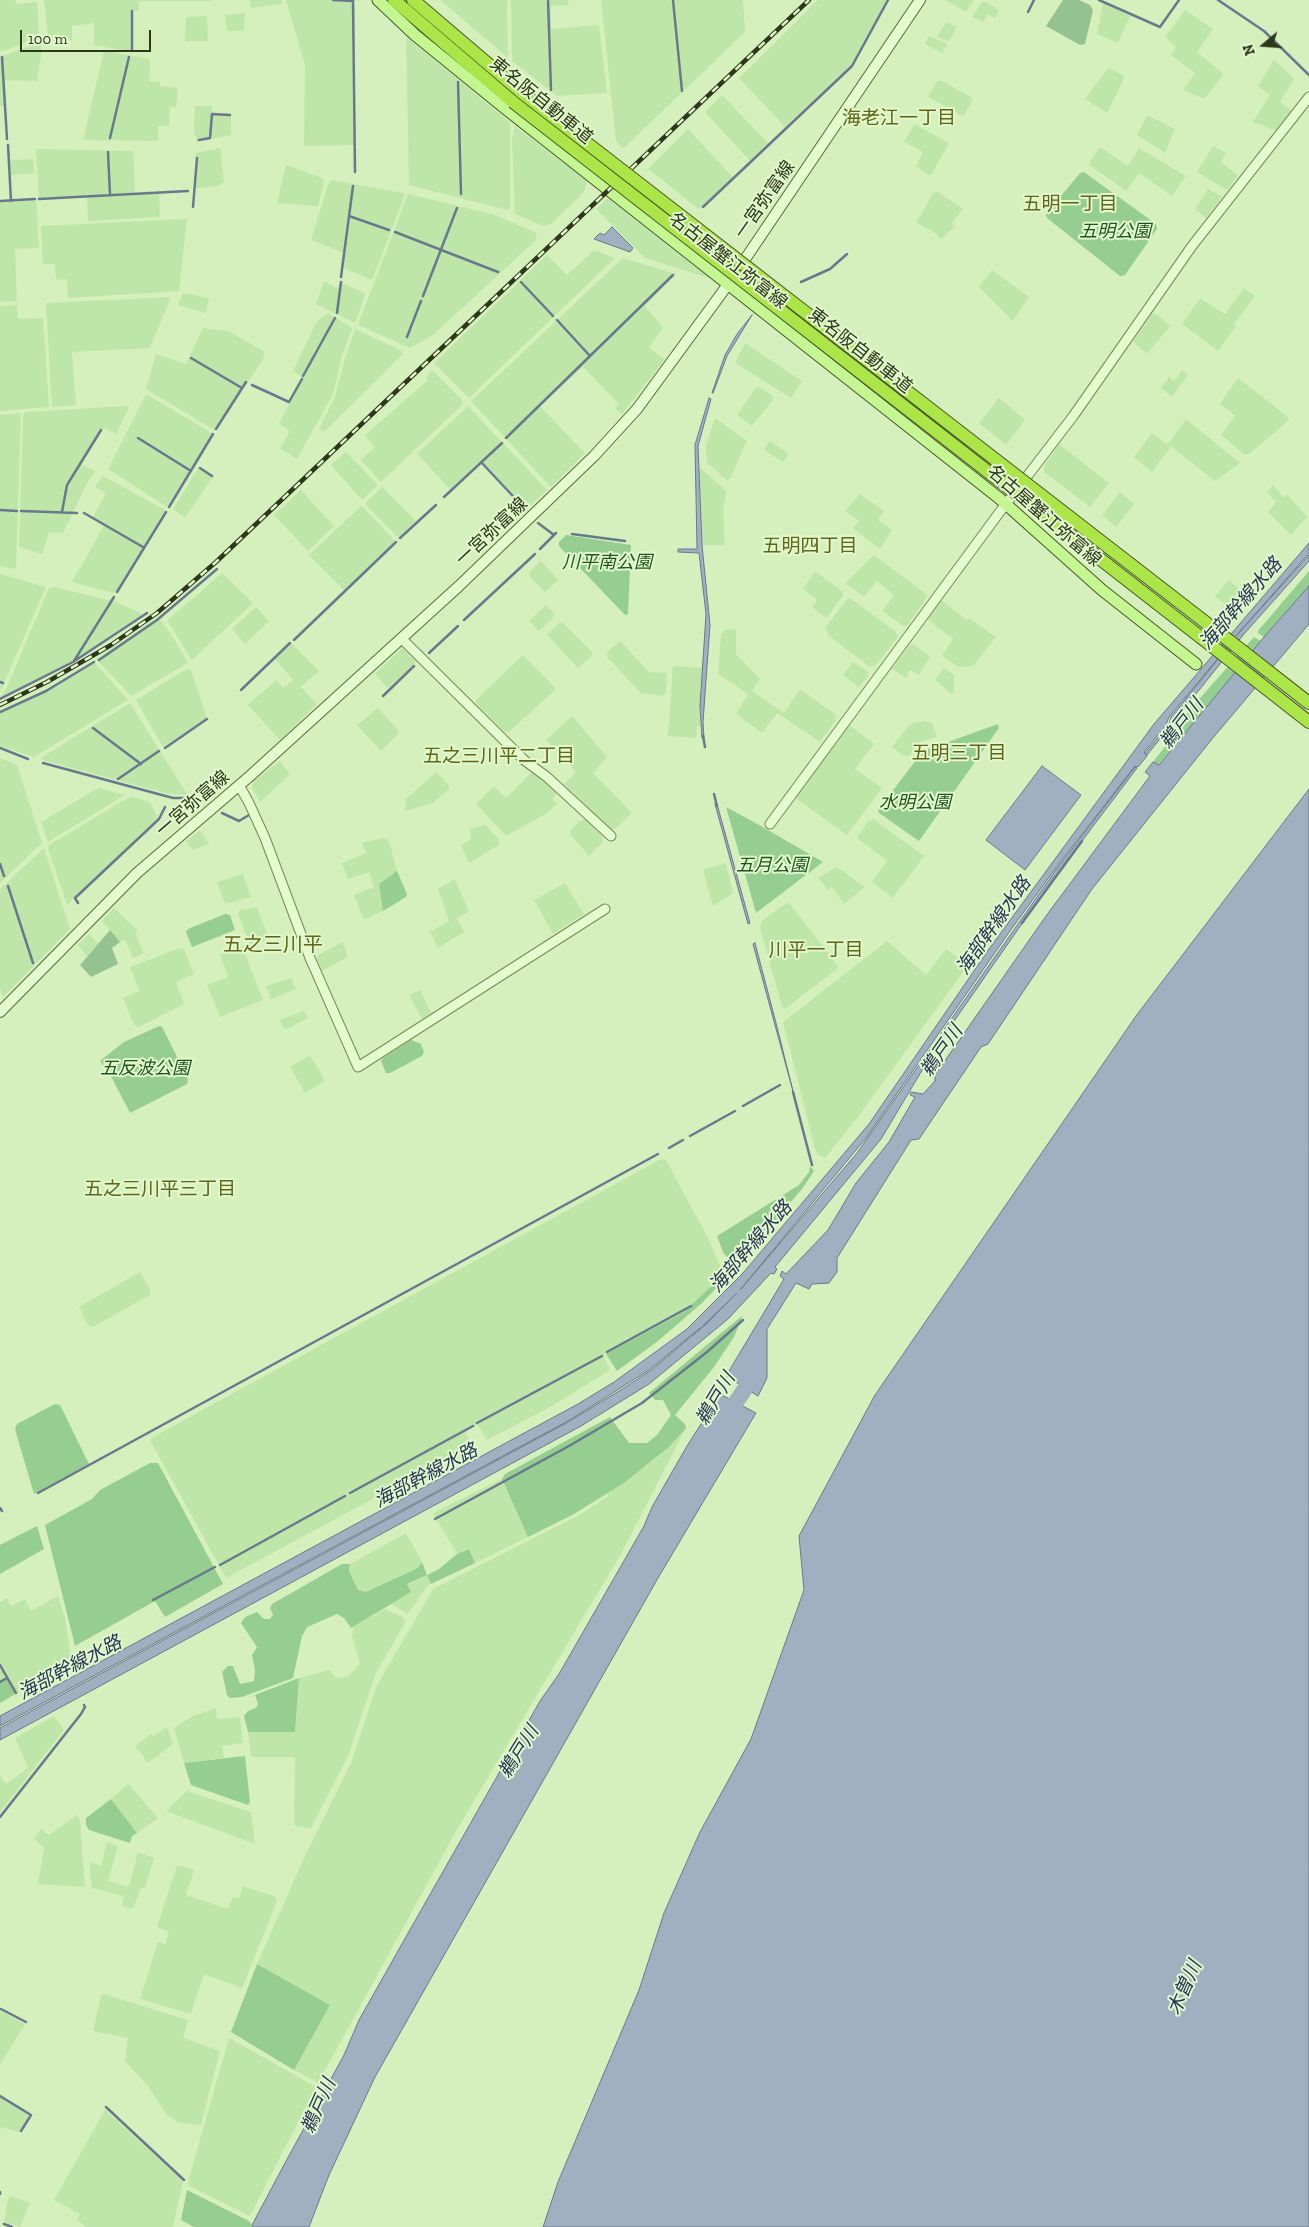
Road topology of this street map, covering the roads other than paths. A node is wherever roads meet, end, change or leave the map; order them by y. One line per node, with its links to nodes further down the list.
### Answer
1 (378, 0): 6 (main road, 名古屋蟹江弥富線)
2 (394, 0): 11 (highway, 東名阪自動車道, bridge)
3 (413, 0): 10 (highway, 東名阪自動車道, bridge)
4 (920, 0): 6 (main road, 一宮弥富線)
5 (1309, 97): 7 (street)
6 (729, 283): 7 (main road, 名古屋蟹江弥富線); 8 (main road, 一宮弥富線)
7 (1006, 504): 9 (main road, 名古屋蟹江弥富線); 13 (street)
8 (402, 638): 12 (main road, 一宮弥富線); 14 (street)
9 (1196, 664)
10 (1309, 703)
11 (1309, 722)
12 (239, 786): 15 (street); 16 (main road, 一宮弥富線)
13 (770, 824)
14 (611, 836)
15 (604, 909)
16 (0, 1012)

